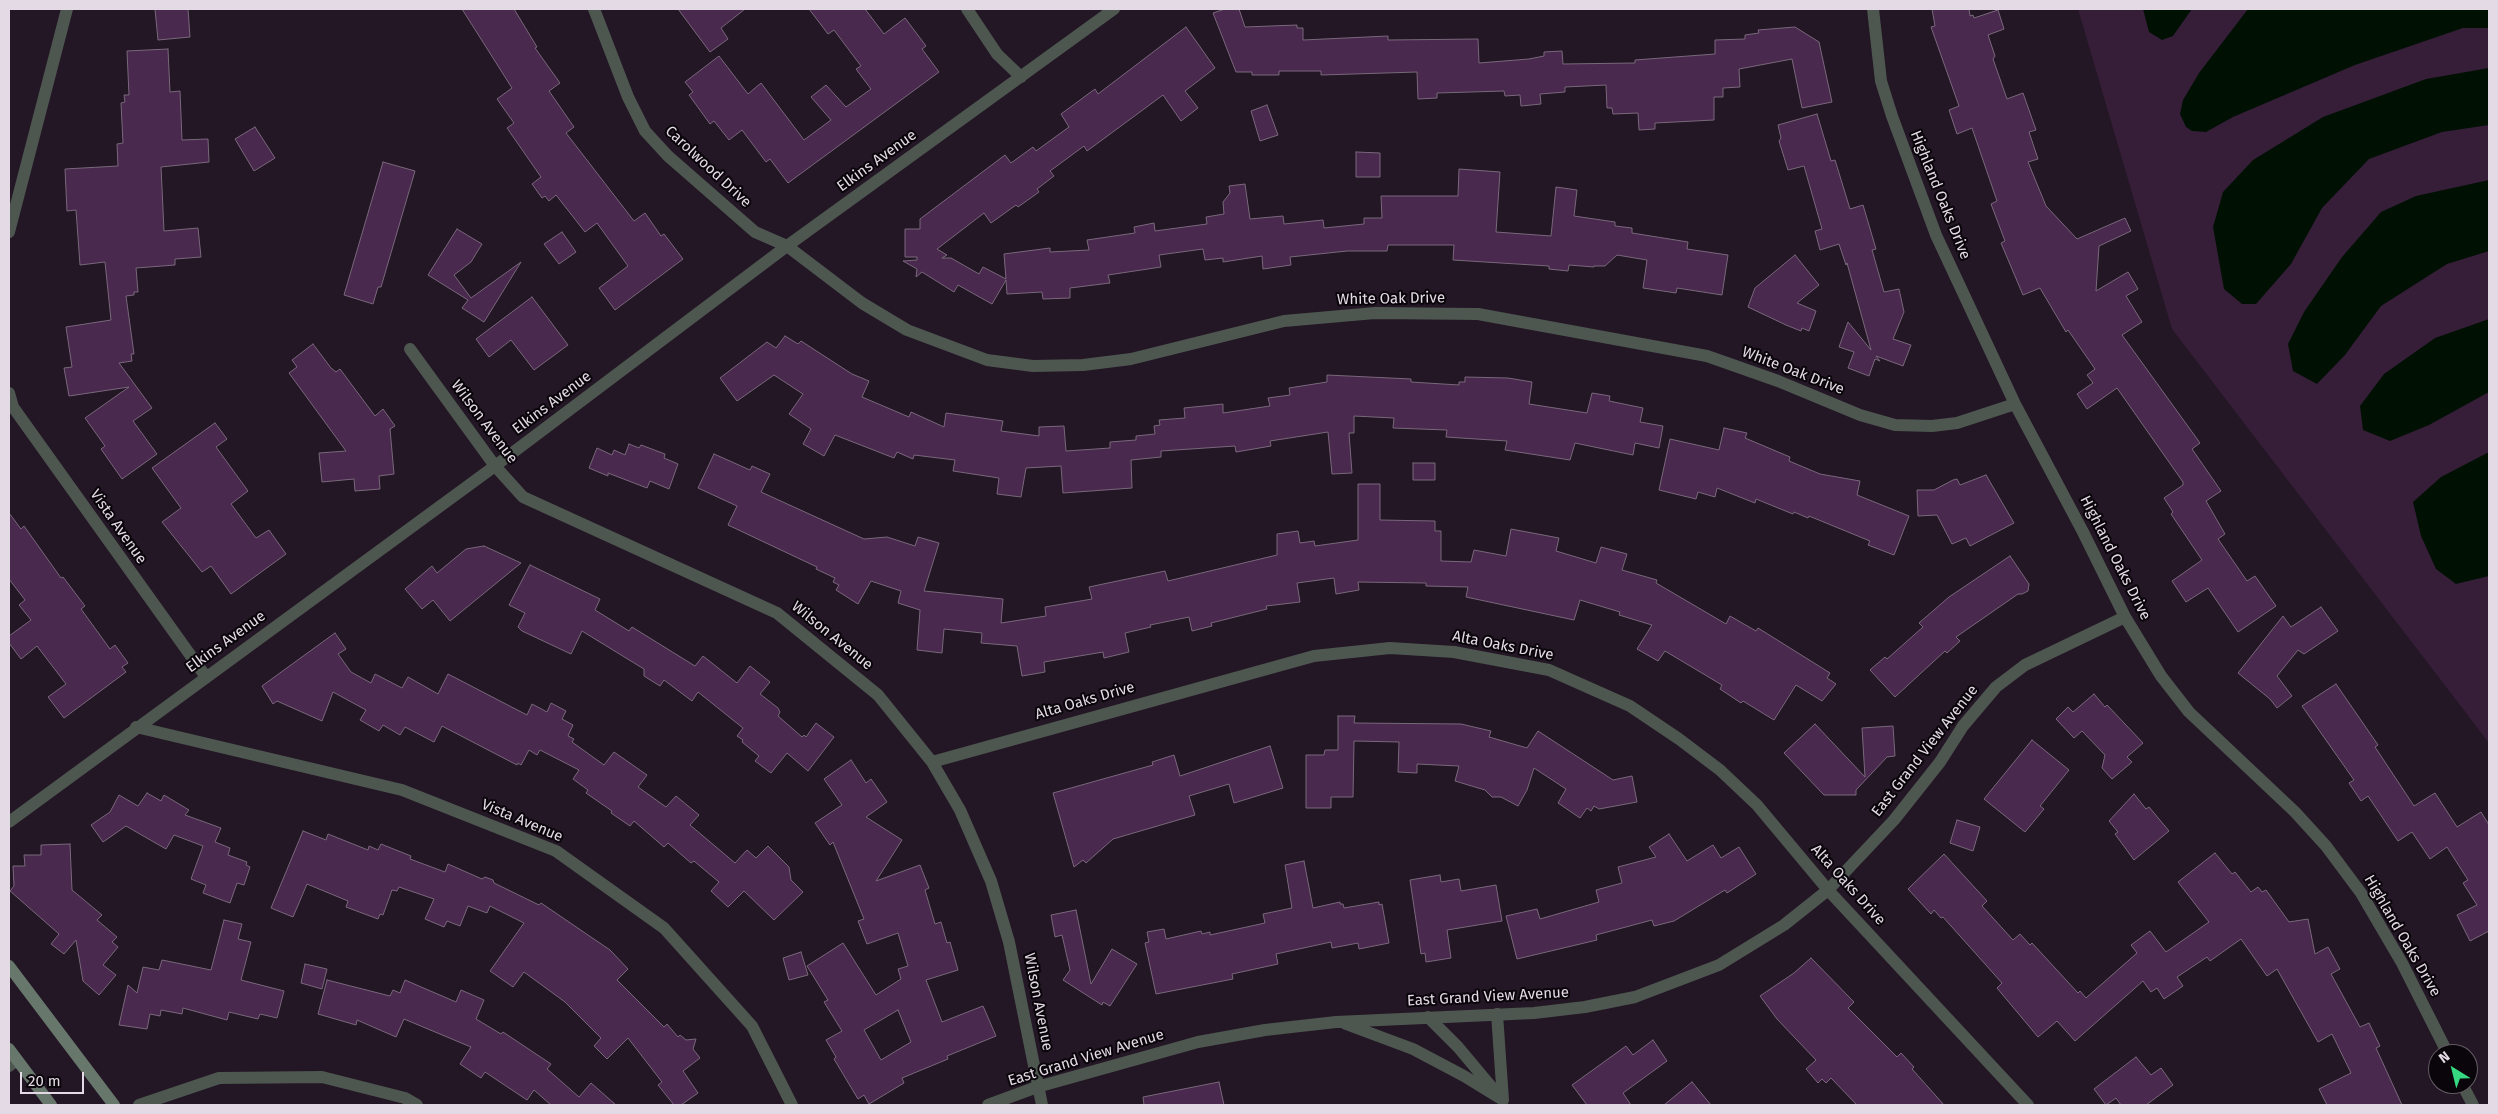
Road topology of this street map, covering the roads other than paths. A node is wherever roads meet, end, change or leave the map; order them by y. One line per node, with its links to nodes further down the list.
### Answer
1 (67, 9): 7 (street)
2 (594, 9): 8 (street, Carolwood Drive)
3 (967, 9): 6 (street)
4 (1114, 9): 6 (street, Elkins Avenue)
5 (1873, 9): 11 (street, Highland Oaks Drive)
6 (1022, 77): 8 (street, Elkins Avenue)
7 (9, 232)
8 (787, 246): 11 (street, White Oak Drive); 12 (street, Elkins Avenue)
9 (410, 349): 12 (street, Wilson Avenue)
10 (9, 394): 14 (street, Vista Avenue)
11 (2015, 404): 13 (street, Highland Oaks Drive)
12 (495, 466): 14 (street, Elkins Avenue); 16 (street, Wilson Avenue)
13 (2125, 617): 18 (street, East Grand View Avenue); 23 (street, Highland Oaks Drive)
14 (206, 677): 15 (street, Elkins Avenue)
15 (136, 727): 17 (street, Elkins Avenue); 32 (street, Vista Avenue)
16 (932, 762): 18 (street, Alta Oaks Drive); 26 (street, Wilson Avenue)
17 (9, 822)
18 (1828, 890): 20 (street, East Grand View Avenue); 35 (street, Alta Oaks Drive)
19 (9, 966): 29 (street)
20 (1497, 1014): 21 (street, East Grand View Avenue); 27 (street)
21 (1428, 1018): 22 (street, East Grand View Avenue); 27 (street)
22 (1336, 1022): 26 (street, East Grand View Avenue); 27 (street)
23 (2443, 1044)
24 (9, 1049): 25 (street)
25 (13, 1063): 28 (street)
26 (1036, 1087): 33 (street, East Grand View Avenue); 34 (street, Wilson Avenue)
27 (1505, 1103)
28 (51, 1105)
29 (114, 1105)
30 (139, 1105): 31 (street)
31 (417, 1105)
32 (792, 1105)
33 (988, 1105)
34 (1042, 1105)
35 (2028, 1105)

